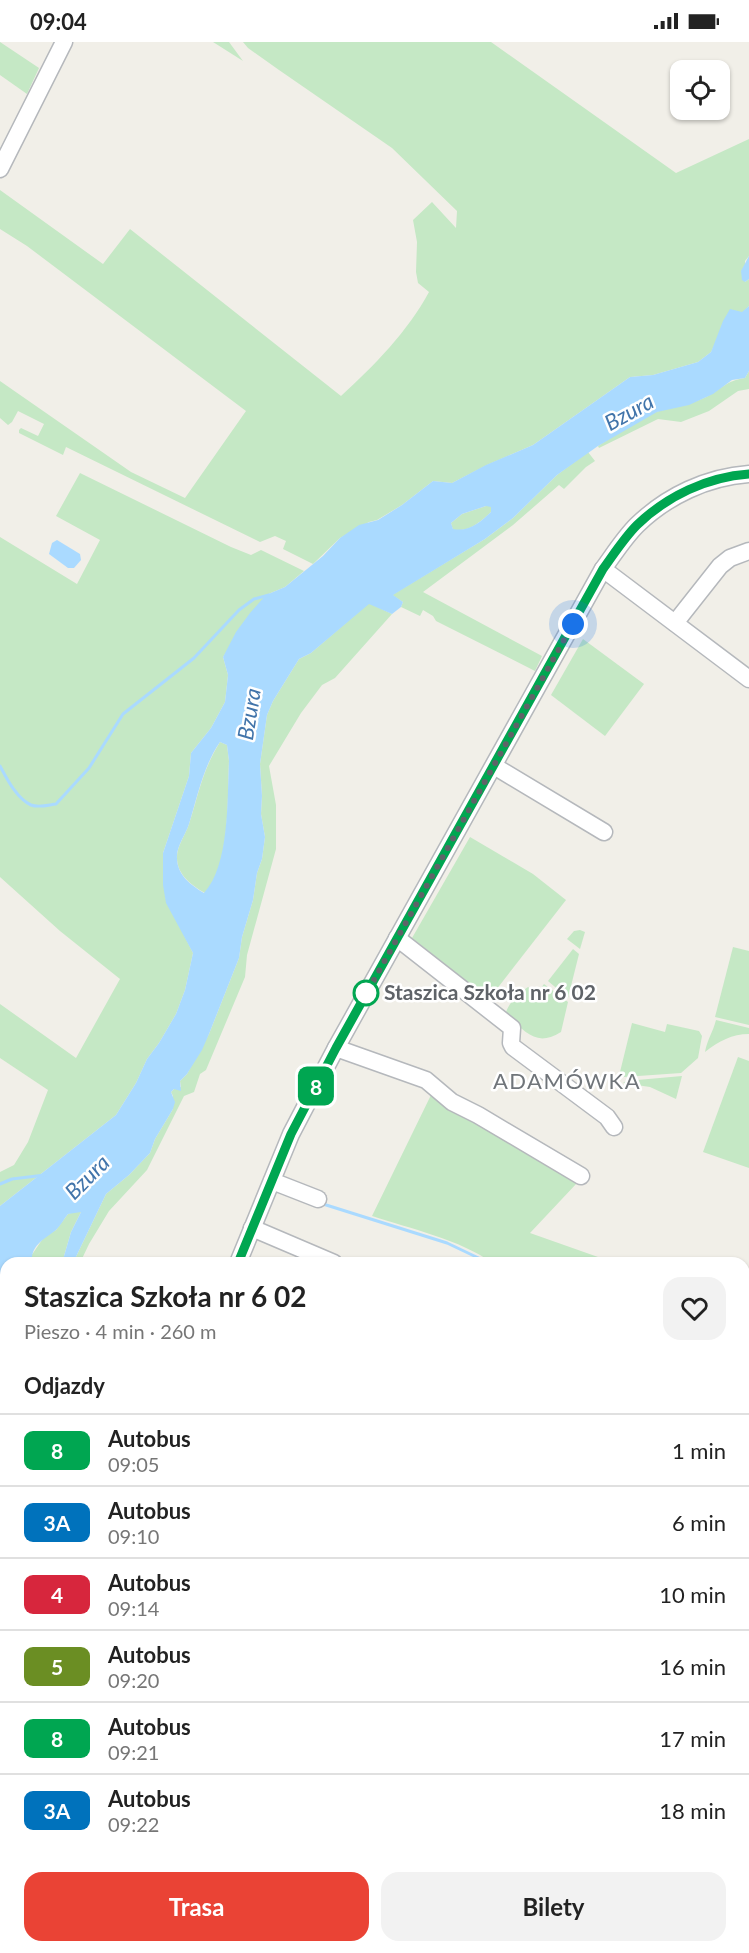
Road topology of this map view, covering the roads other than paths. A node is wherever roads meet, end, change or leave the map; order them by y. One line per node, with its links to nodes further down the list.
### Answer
1 (64, 42): 2 (street)
2 (0, 169)
3 (749, 474): 5 (street)
4 (749, 551): 6 (street)
5 (603, 569): 6 (street); 8 (street)
6 (675, 623): 7 (street)
7 (749, 679)
8 (494, 766): 9 (street); 10 (street)
9 (604, 832)
10 (397, 938): 11 (street); 12 (street)
11 (336, 1048): 13 (street); 14 (street)
12 (614, 1127)
13 (581, 1176)
14 (272, 1181): 15 (street); 16 (street)
15 (318, 1198)
16 (252, 1228): 17 (street); 18 (street)
17 (240, 1257)
18 (320, 1257)

